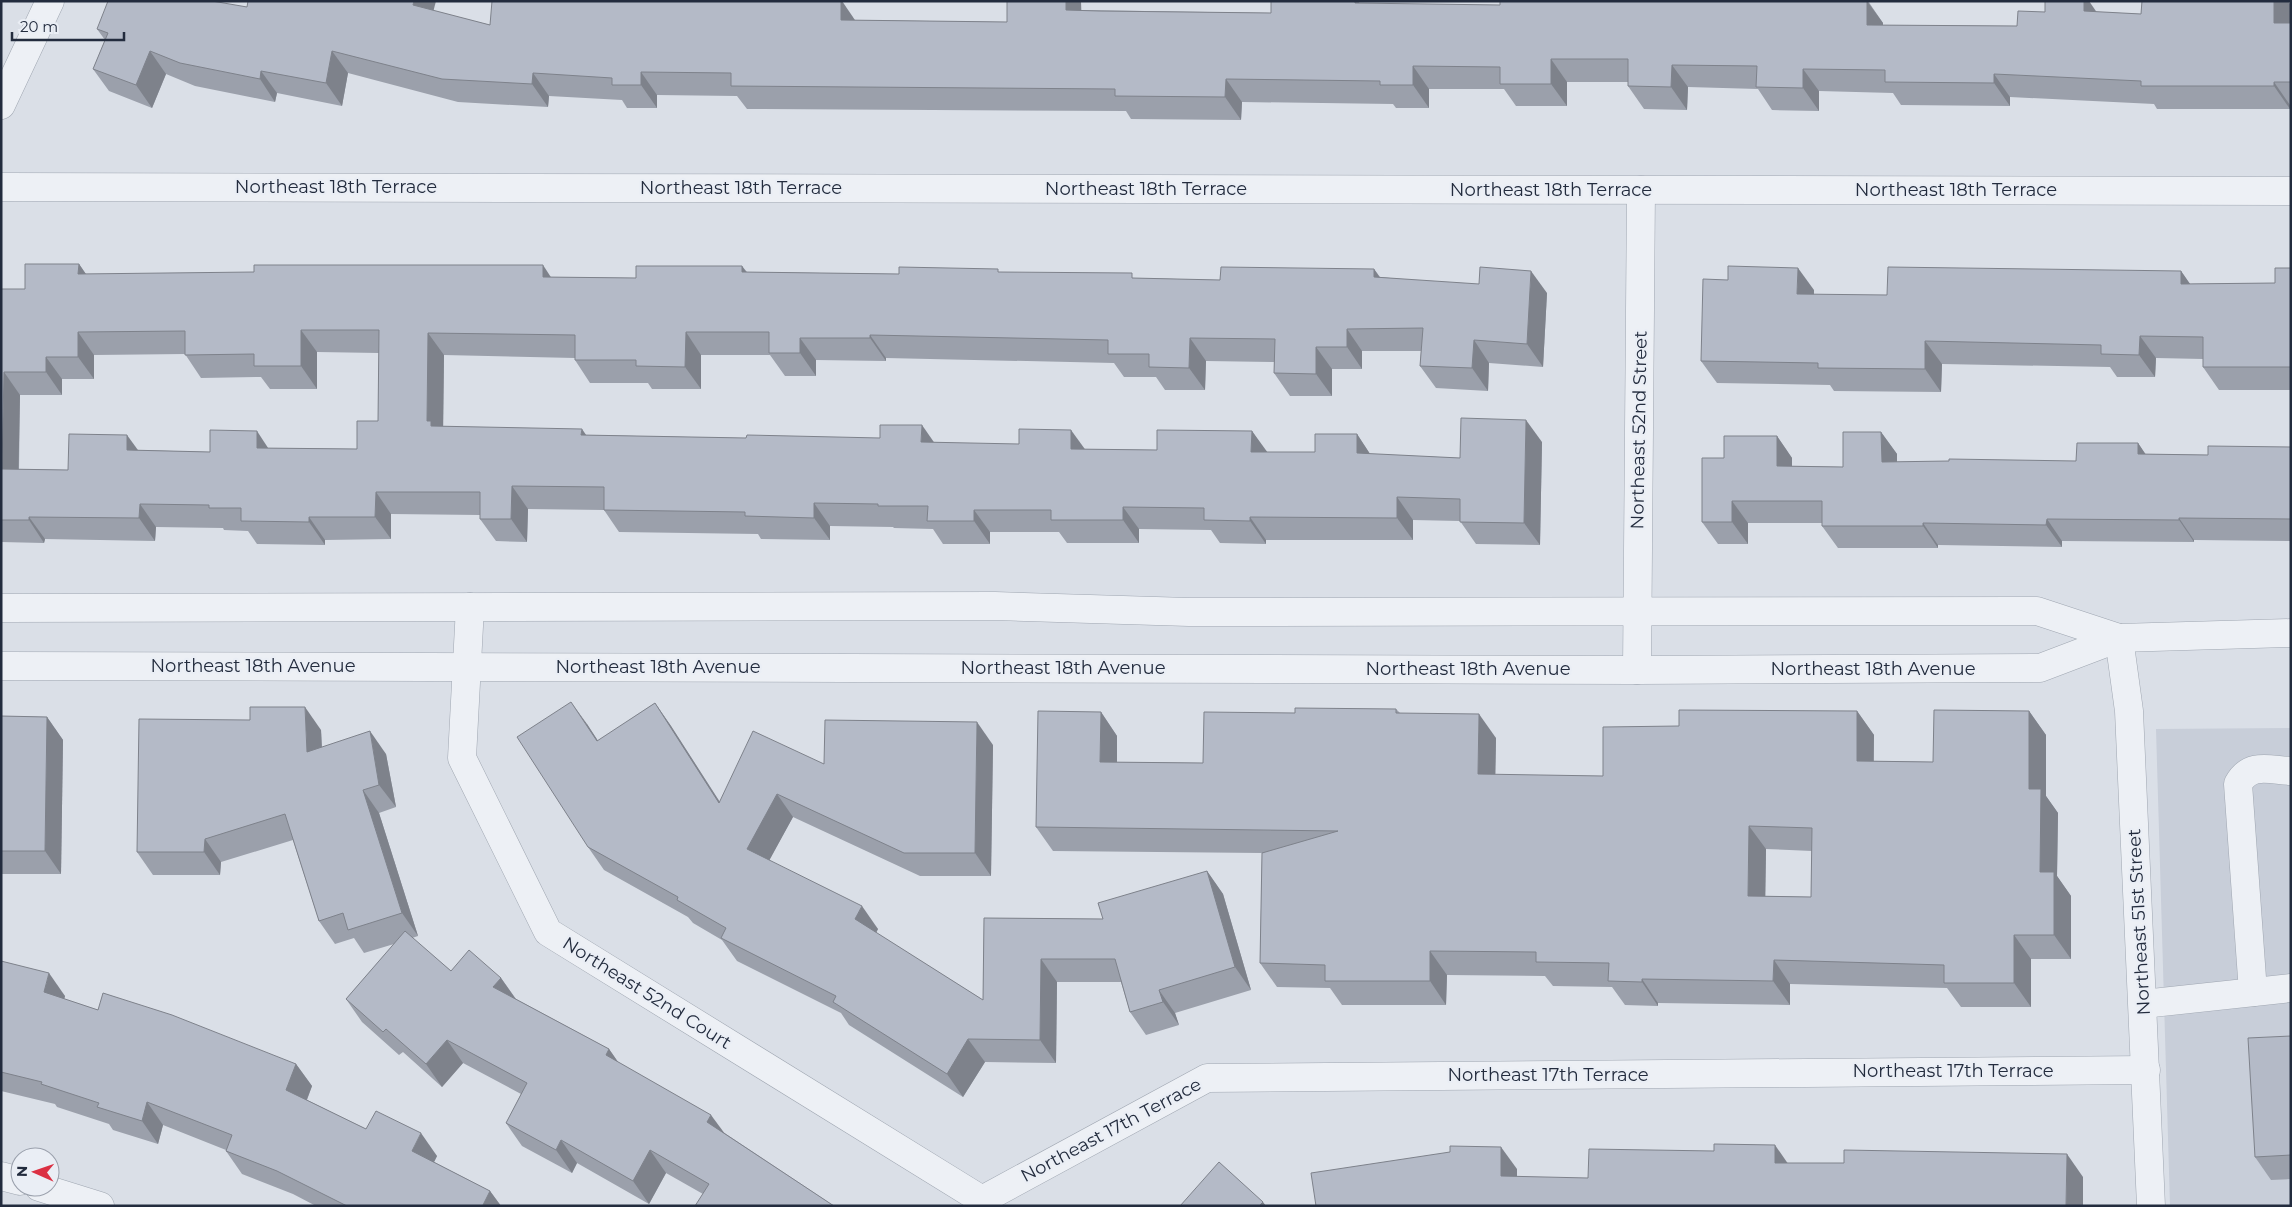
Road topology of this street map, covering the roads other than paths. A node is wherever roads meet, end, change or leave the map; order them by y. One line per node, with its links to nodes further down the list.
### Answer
1 (50, 1): 2 (street)
2 (1, 105)
3 (1, 187): 4 (street, Northeast 18th Terrace)
4 (1641, 190): 5 (street, Northeast 18th Terrace); 8 (street, Northeast 52nd Street)
5 (2291, 191)
6 (470, 607): 7 (street, Northeast 18th Avenue); 8 (street, Northeast 18th Avenue); 12 (street, Northeast 52nd Court)
7 (1, 608)
8 (1637, 611): 10 (street, Northeast 18th Avenue); 13 (street, Northeast 52nd Street)
9 (2291, 633): 10 (street, Northeast 18th Avenue)
10 (2119, 638): 13 (street, Northeast 18th Avenue); 17 (street, Northeast 51st Street)
11 (1, 666): 12 (street, Northeast 18th Avenue)
12 (468, 666): 13 (street, Northeast 18th Avenue); 20 (street, Northeast 52nd Court)
13 (1637, 670)
14 (2291, 771): 16 (street)
15 (2291, 988): 16 (street)
16 (2253, 992): 17 (street)
17 (2143, 1004): 18 (street, Northeast 51st Street)
18 (2146, 1070): 20 (street, Northeast 17th Terrace); 22 (street, Northeast 51st Street)
19 (60, 1194): 21 (street)
20 (985, 1203)
21 (100, 1206)
22 (2152, 1206)

